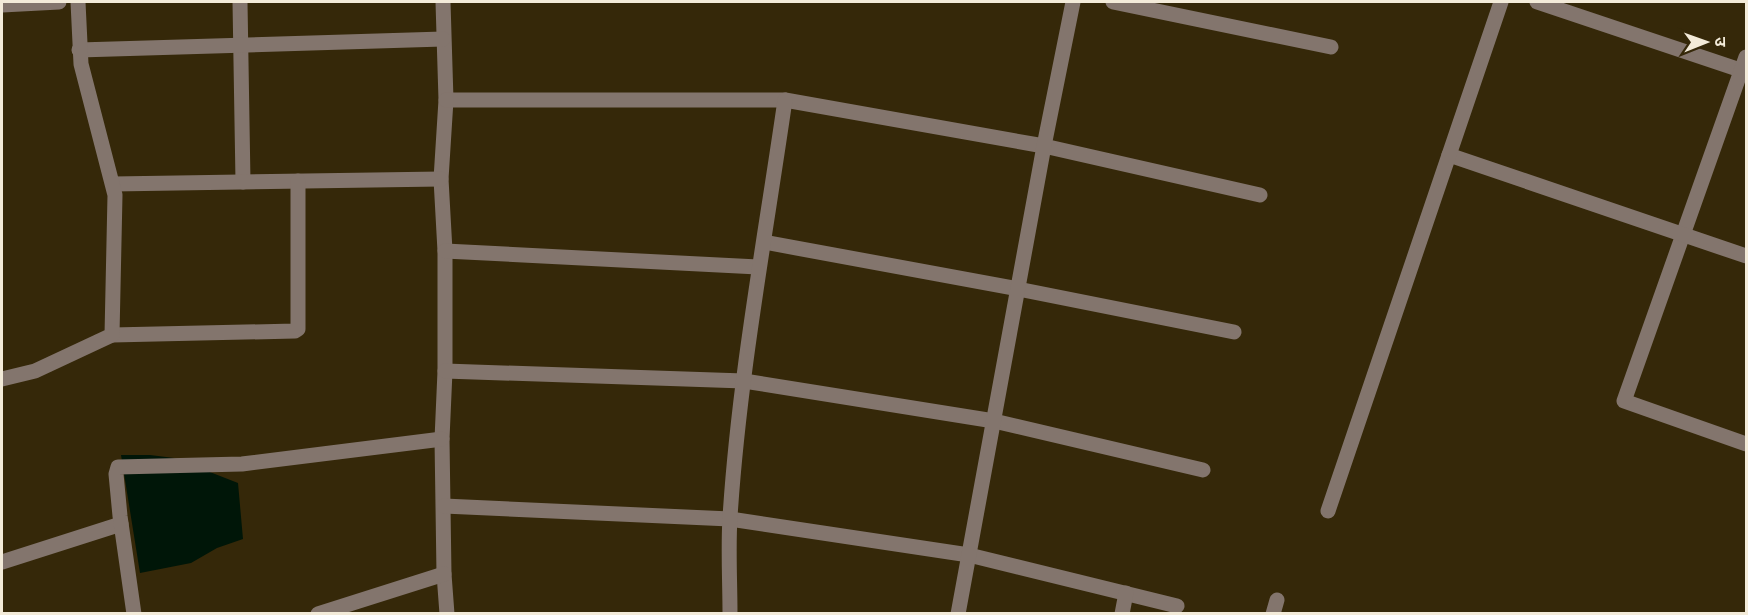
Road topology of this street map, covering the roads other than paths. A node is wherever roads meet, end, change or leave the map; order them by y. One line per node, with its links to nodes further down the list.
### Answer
1 (59, 2): 9 (street)
2 (78, 2): 13 (street)
3 (240, 2): 11 (street)
4 (443, 2): 10 (street)
5 (1073, 2): 17 (street)
6 (1113, 2): 12 (street)
7 (1501, 2): 18 (street)
8 (1537, 2): 14 (street)
9 (2, 5)
10 (443, 39): 11 (street); 15 (street)
11 (240, 45): 13 (street); 21 (street)
12 (1331, 47)
13 (79, 50): 22 (street)
14 (1745, 67): 24 (street)
15 (446, 100): 16 (street); 19 (street)
16 (785, 100): 17 (street); 25 (street)
17 (1044, 146): 23 (street); 29 (street)
18 (1449, 155): 24 (street); 40 (street)
19 (441, 179): 20 (street); 26 (street)
20 (298, 181): 21 (street); 31 (street)
21 (243, 182): 22 (street)
22 (113, 184): 31 (street)
23 (1260, 195)
24 (1683, 235): 27 (street); 37 (street)
25 (764, 242): 28 (street); 29 (street)
26 (445, 251): 28 (street); 32 (street)
27 (1746, 256)
28 (759, 267): 34 (street)
29 (1018, 289): 30 (street); 35 (street)
30 (1234, 332)
31 (112, 335): 33 (street)
32 (446, 371): 34 (street); 36 (street)
33 (2, 379)
34 (744, 381): 35 (street); 41 (street)
35 (994, 421): 38 (street); 43 (street)
36 (442, 438): 39 (street); 42 (street)
37 (1746, 444)
38 (1203, 470)
39 (444, 506): 41 (street); 45 (street)
40 (1328, 511)
41 (730, 519): 43 (street); 51 (street)
42 (121, 524): 44 (street); 48 (street)
43 (969, 555): 46 (street); 52 (street)
44 (2, 562)
45 (444, 574): 49 (street); 50 (street)
46 (1126, 593): 47 (street); 53 (street)
47 (1177, 606)
48 (134, 614)
49 (318, 614)
50 (447, 614)
51 (730, 614)
52 (958, 614)
53 (1122, 614)

